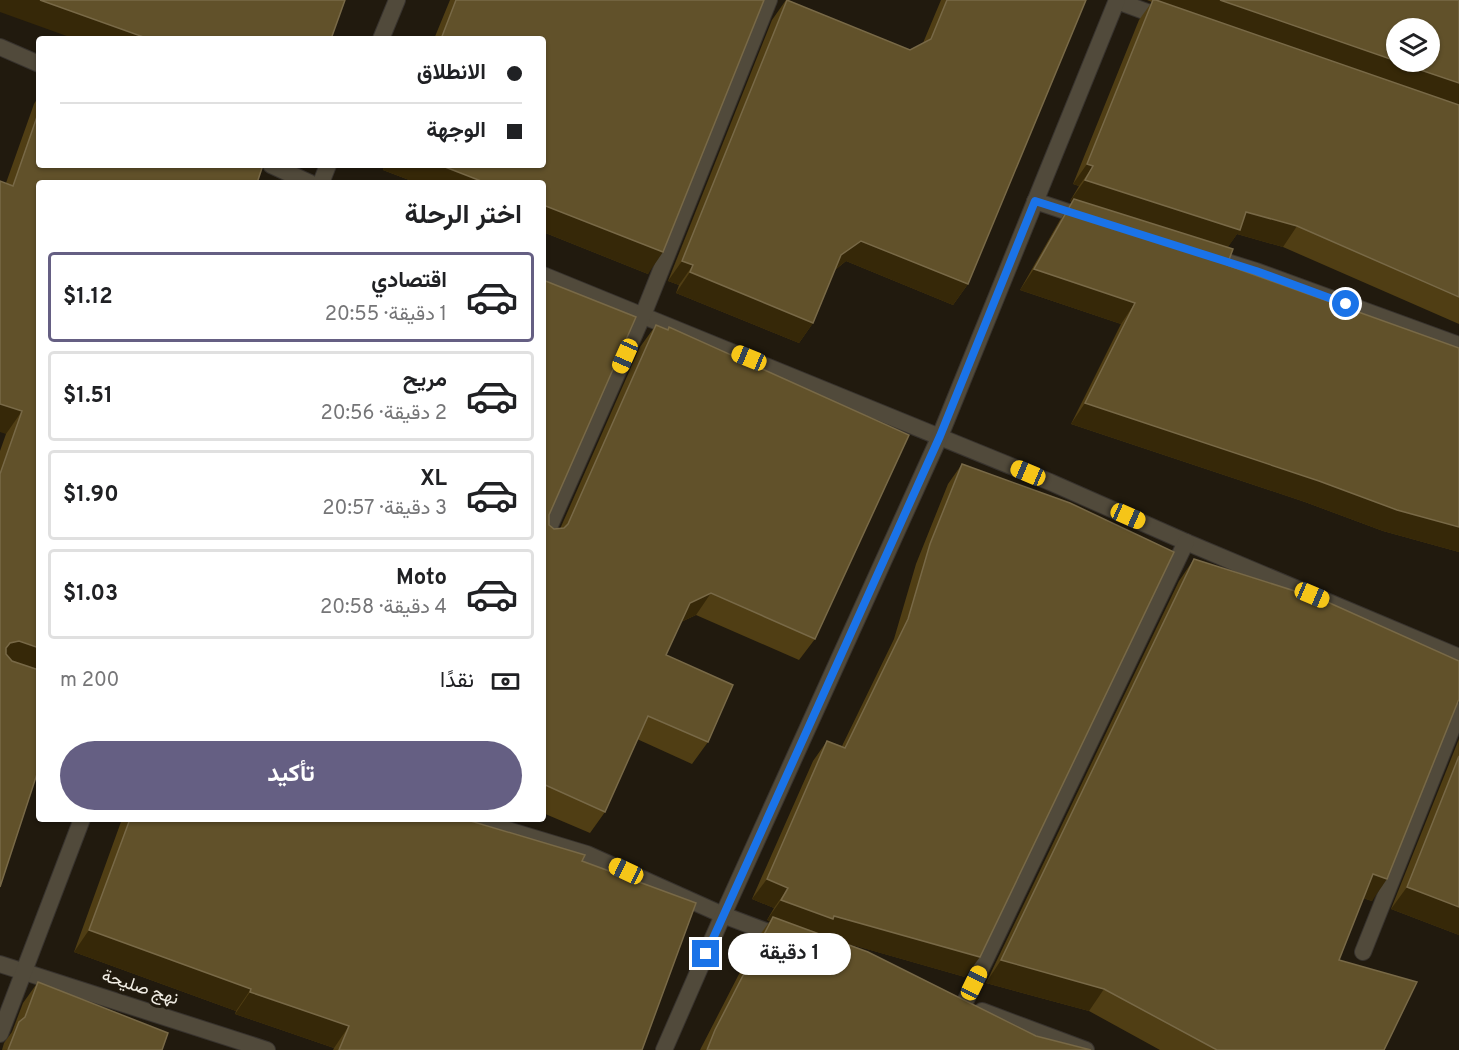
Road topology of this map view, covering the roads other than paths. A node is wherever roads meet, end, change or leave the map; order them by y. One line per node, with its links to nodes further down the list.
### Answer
1 (397, 0): 5 (street)
2 (769, 0): 14 (street)
3 (1117, 1): 4 (street); 10 (street)
4 (1183, 24)
5 (382, 36)
6 (0, 47): 7 (street)
7 (36, 63)
8 (278, 168): 9 (street)
9 (304, 180)
10 (1035, 201): 11 (street); 16 (street)
11 (1102, 222)
12 (1190, 250): 15 (street)
13 (546, 276): 14 (street)
14 (643, 315): 16 (street); 17 (street)
15 (1459, 345)
16 (940, 436): 18 (street); 23 (street)
17 (546, 534)
18 (1186, 542): 19 (street); 31 (street)
19 (1459, 657)
20 (1459, 711): 25 (street)
21 (81, 822): 27 (street)
22 (481, 822): 23 (street)
23 (723, 915): 24 (street); 30 (street)
24 (799, 944)
25 (1363, 952)
26 (0, 964): 27 (street, نهج صليحة)
27 (24, 971): 28 (street); 29 (street, نهج صليحة)
28 (0, 1034)
29 (267, 1050)
30 (664, 1050)
31 (1086, 1050)

